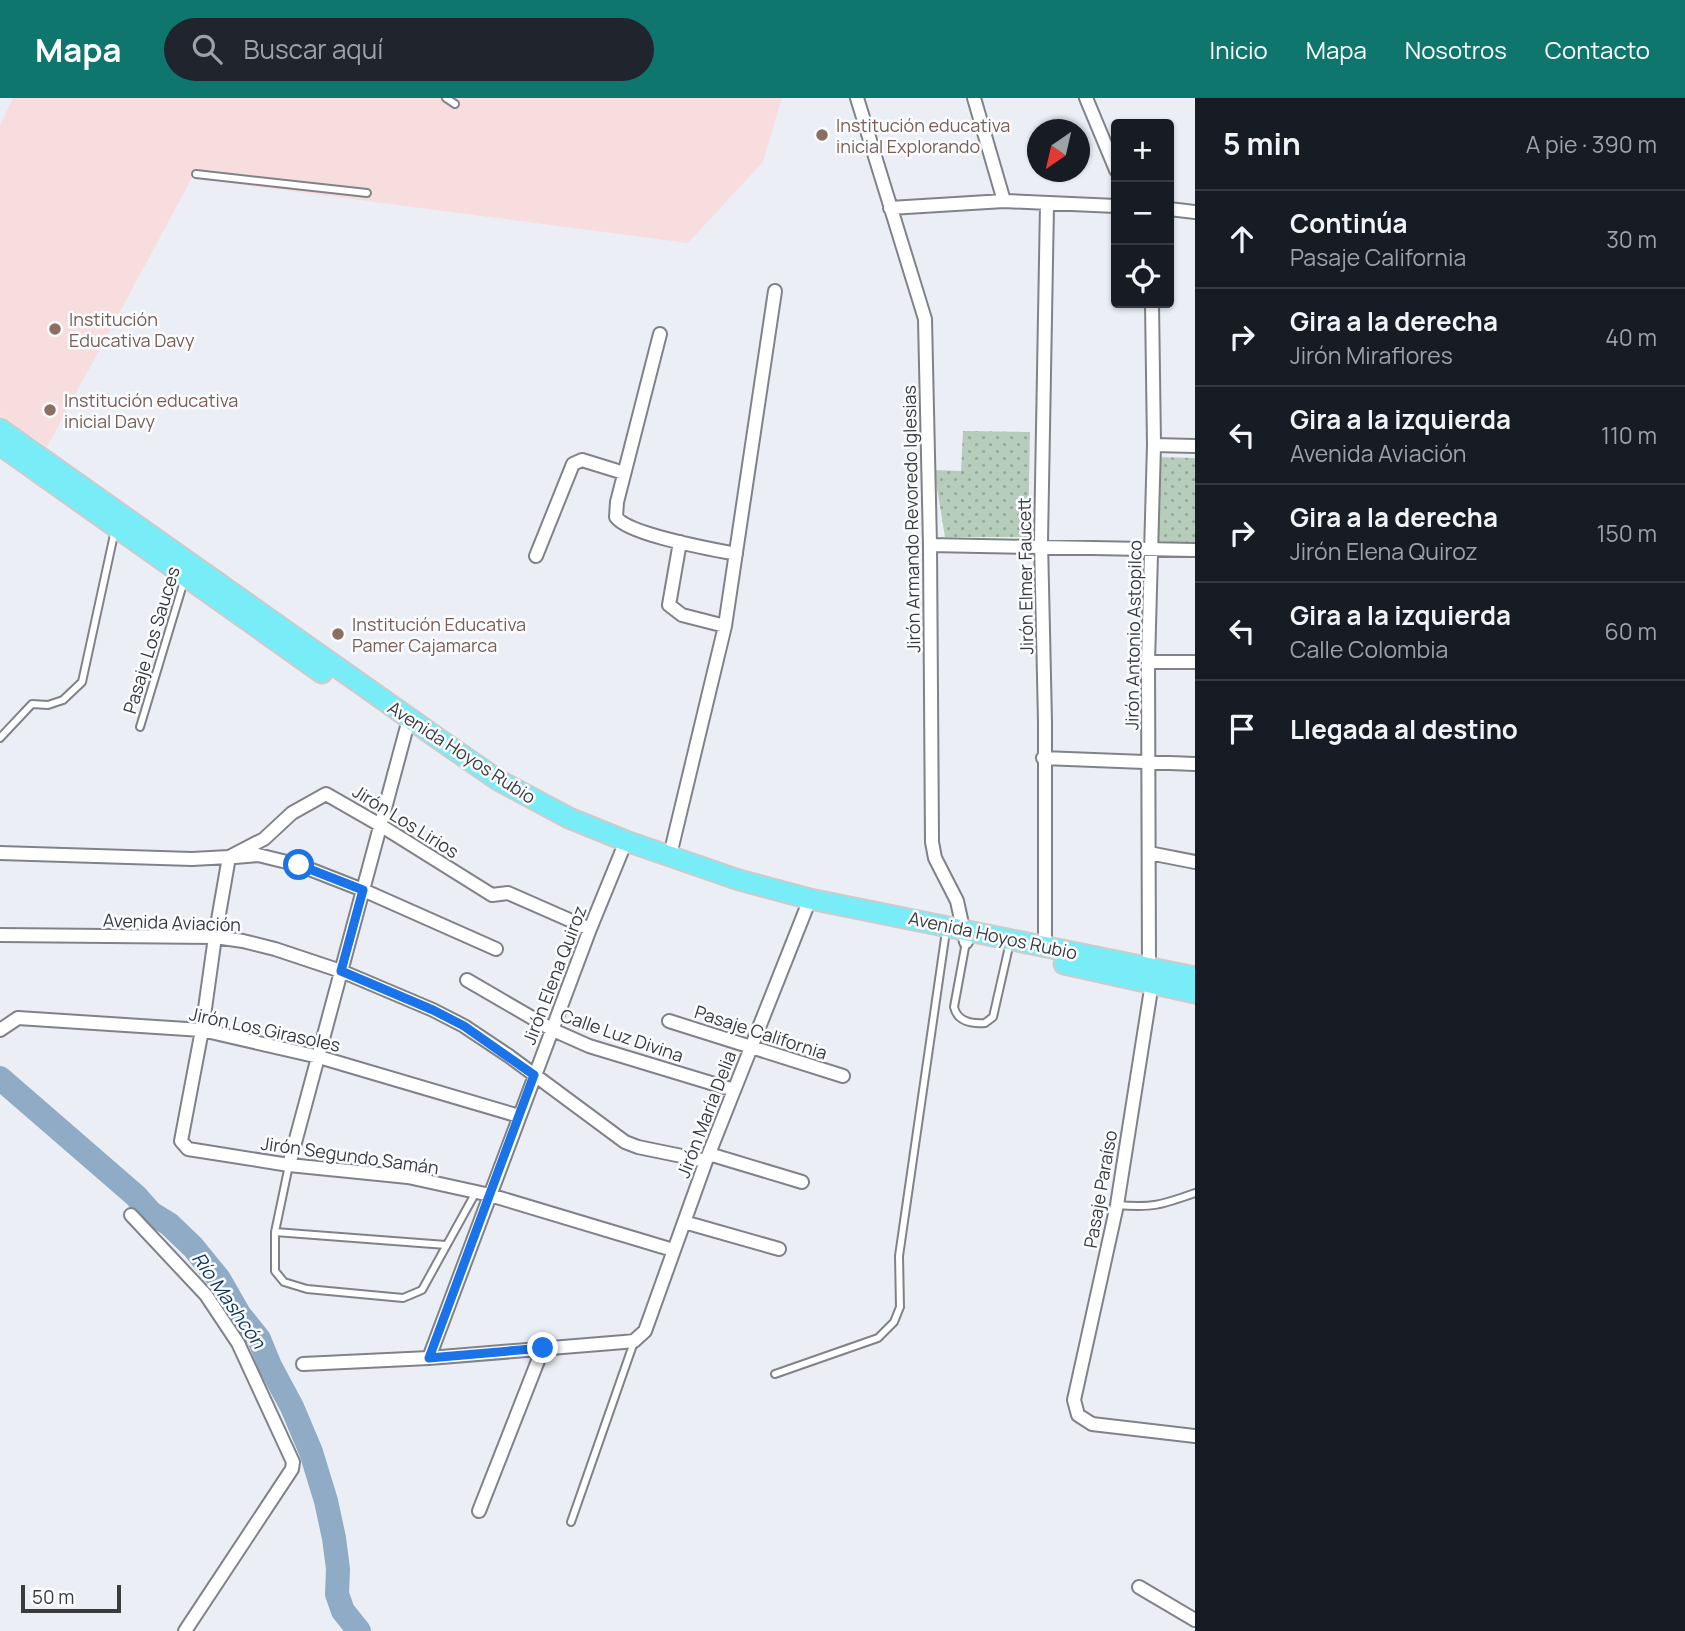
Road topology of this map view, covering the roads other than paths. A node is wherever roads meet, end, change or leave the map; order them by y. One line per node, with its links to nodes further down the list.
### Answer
1 (446, 98): 5 (lane)
2 (857, 98): 12 (street, Jirón Armando Revoredo Iglesias)
3 (974, 98): 9 (street)
4 (1086, 98): 6 (street)
5 (455, 104)
6 (1111, 158)
7 (196, 174): 8 (lane)
8 (367, 193)
9 (1004, 201): 10 (street); 12 (street)
10 (1047, 205): 11 (street); 26 (street, Jirón Elmer Faucett)
11 (1111, 206)
12 (890, 208): 25 (street, Jirón Armando Revoredo Iglesias)
13 (1174, 210): 14 (street)
14 (1195, 212)
15 (775, 291): 29 (street)
16 (1152, 308): 19 (street, Jirón Antonio Astopilco)
17 (660, 334): 22 (street)
18 (0, 429): 23 (main road, Avenida Hoyos Rubio)
19 (1154, 445): 21 (street); 27 (street, Jirón Antonio Astopilco)
20 (0, 446): 23 (main road, Avenida Hoyos Rubio)
21 (1195, 446)
22 (624, 473): 24 (street); 30 (street)
23 (117, 520): 31 (main road, Avenida Hoyos Rubio); 37 (lane)
24 (680, 542): 29 (street); 32 (street)
25 (930, 545): 26 (street); 52 (street, Jirón Armando Revoredo Iglesias)
26 (1041, 548): 27 (street); 38 (street, Jirón Elmer Faucett)
27 (1152, 550): 28 (street); 33 (street, Jirón Antonio Astopilco)
28 (1195, 550)
29 (736, 554): 32 (street)
30 (536, 556)
31 (187, 569): 35 (main road, Avenida Hoyos Rubio); 36 (lane, Pasaje Los Sauces)
32 (725, 626): 45 (street)
33 (1148, 662): 34 (street); 39 (street, Jirón Antonio Astopilco)
34 (1195, 662)
35 (407, 725): 41 (street); 42 (main road, Avenida Hoyos Rubio)
36 (139, 727)
37 (0, 738)
38 (1043, 758): 39 (street); 55 (street, Jirón Elmer Faucett)
39 (1150, 764): 40 (street); 44 (street, Jirón Antonio Astopilco)
40 (1195, 764)
41 (380, 825): 46 (street, Jirón Los Lirios); 48 (street); 50 (street, Jirón Los Lirios)
42 (623, 847): 45 (main road, Avenida Hoyos Rubio); 49 (main road, Avenida Hoyos Rubio); 50 (street, Jirón Elena Quiroz)
43 (0, 853): 46 (street, Jirón Los Lirios)
44 (1149, 853): 47 (street); 59 (street, Jirón Antonio Astopilco)
45 (670, 855): 49 (main road, Avenida Hoyos Rubio)
46 (229, 857): 48 (street); 53 (street)
47 (1195, 862)
48 (363, 890): 56 (street); 58 (street)
49 (808, 904): 52 (main road, Avenida Hoyos Rubio); 54 (main road, Avenida Hoyos Rubio); 67 (street, Jirón María Delia)
50 (590, 929): 66 (street, Jirón Elena Quiroz)
51 (0, 935): 53 (street, Avenida Aviación)
52 (965, 936): 54 (main road, Avenida Hoyos Rubio); 55 (main road, Avenida Hoyos Rubio); 57 (main road, Avenida Hoyos Rubio); 57 (lane)
53 (215, 937): 58 (street, Avenida Aviación); 65 (street)
54 (945, 938): 90 (lane)
55 (1045, 946): 59 (main road, Avenida Hoyos Rubio)
56 (496, 949)
57 (1008, 951): 59 (main road, Avenida Hoyos Rubio)
58 (341, 971): 68 (street); 69 (street, Avenida Aviación)
59 (1151, 976): 60 (main road, Avenida Hoyos Rubio); 62 (main road, Avenida Hoyos Rubio); 79 (street, Pasaje Paraíso)
60 (1195, 977)
61 (467, 980): 66 (street, Calle Luz Divina)
62 (1195, 992)
63 (669, 1021): 67 (street, Pasaje California)
64 (0, 1030): 65 (street, Jirón Los Girasoles)
65 (202, 1030): 68 (street, Jirón Los Girasoles); 74 (street, Jirón Segundo Samán)
66 (553, 1030): 69 (street, Jirón Elena Quiroz); 71 (street, Calle Luz Divina)
67 (751, 1047): 70 (street, Pasaje California); 71 (street, Jirón María Delia)
68 (319, 1056): 72 (street, Jirón Los Girasoles); 74 (street)
69 (534, 1075): 72 (street, Jirón Elena Quiroz); 73 (street, Avenida Aviación)
70 (843, 1076)
71 (734, 1090): 73 (street, Jirón María Delia)
72 (519, 1116): 78 (street, Jirón Elena Quiroz)
73 (707, 1158): 75 (street, Avenida Aviación); 81 (street, Jirón María Delia)
74 (289, 1165): 76 (street, Jirón Segundo Samán); 82 (lane)
75 (802, 1182)
76 (476, 1192): 78 (street, Jirón Segundo Samán); 83 (lane)
77 (1195, 1193): 79 (lane)
78 (491, 1195): 84 (street, Jirón Segundo Samán); 88 (street, Jirón Elena Quiroz)
79 (1117, 1205): 91 (street, Pasaje Paraíso)
80 (131, 1214): 96 (street)
81 (684, 1222): 84 (street, Jirón María Delia); 85 (street)
82 (275, 1232): 83 (lane); 83 (lane)
83 (446, 1245)
84 (673, 1250): 86 (street, Jirón María Delia)
85 (779, 1250)
86 (634, 1340): 87 (street); 93 (lane)
87 (543, 1348): 88 (street); 92 (street)
88 (429, 1358): 89 (street)
89 (303, 1364)
90 (775, 1374)
91 (1195, 1436)
92 (479, 1511)
93 (571, 1522)
94 (1139, 1587): 95 (street)
95 (1195, 1620)
96 (185, 1631)

